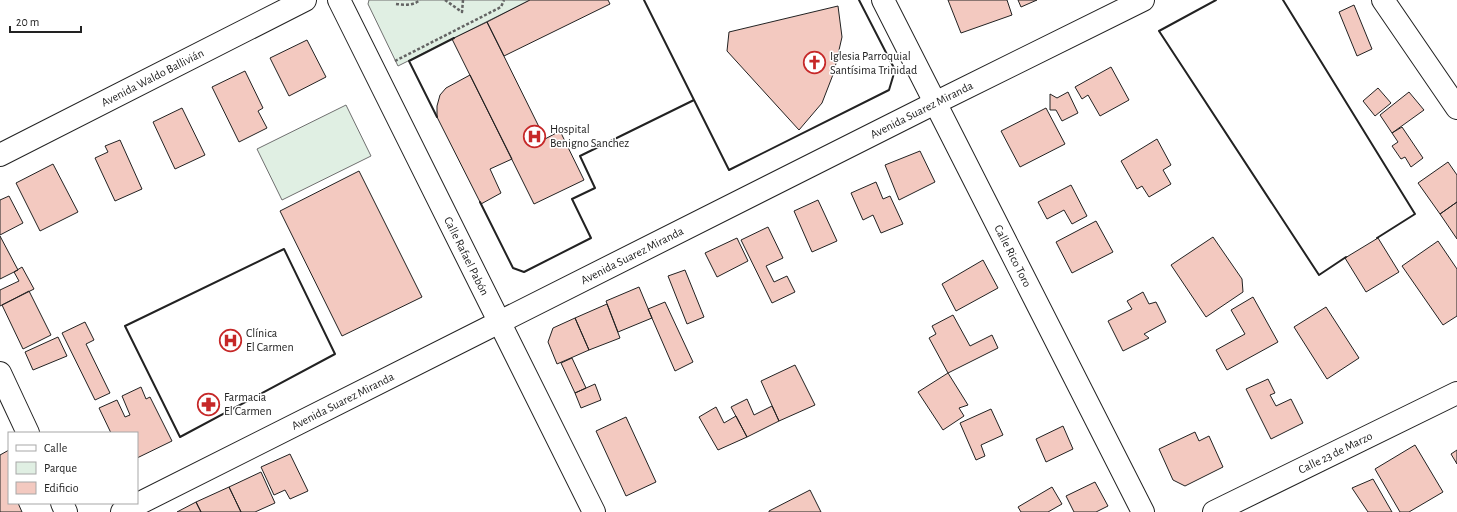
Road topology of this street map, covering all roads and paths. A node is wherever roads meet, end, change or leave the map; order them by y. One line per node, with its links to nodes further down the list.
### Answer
1 (305, 0): 14 (main road, Avenida Waldo Ballivián)
2 (339, 0): 11 (main road, Calle Rafael Pabón)
3 (420, 0): 10 (path)
4 (445, 0): 5 (path)
5 (463, 0)
6 (504, 0): 11 (path)
7 (883, 0): 12 (main road, Calle Rico Toro)
8 (1143, 0): 12 (main road, Avenida Suarez Miranda)
9 (1383, 0): 13 (main road)
10 (396, 4)
11 (374, 72): 15 (main road, Calle Rafael Pabón)
12 (935, 103): 15 (main road, Avenida Suarez Miranda); 21 (main road, Calle Rico Toro)
13 (1457, 108)
14 (0, 155)
15 (500, 323): 19 (main road, Avenida Suarez Miranda); 20 (main road, Calle Rafael Pabón)
16 (0, 373): 18 (main road)
17 (1457, 393): 22 (main road, Calle 23 de Marzo)
18 (28, 432)
19 (122, 512)
20 (594, 512)
21 (1143, 512)
22 (1214, 512)

